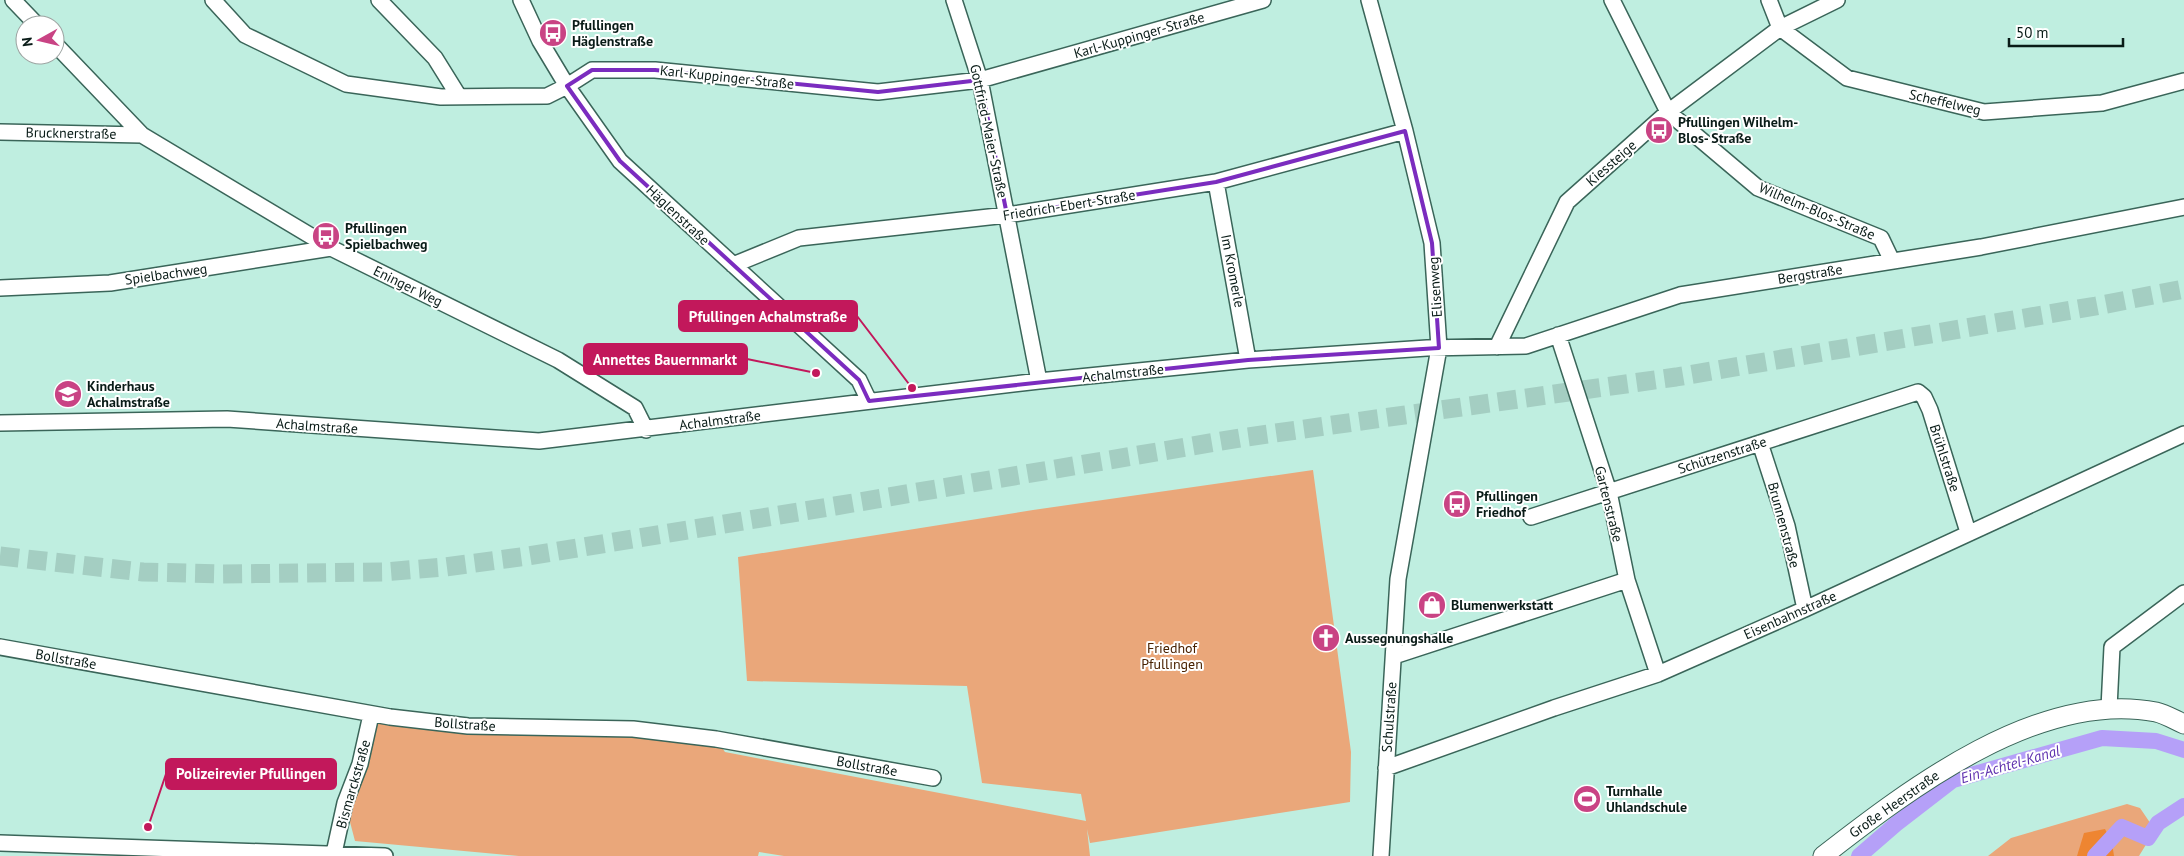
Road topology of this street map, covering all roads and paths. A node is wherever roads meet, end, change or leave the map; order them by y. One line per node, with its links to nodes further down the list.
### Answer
1 (13, 0): 11 (street)
2 (213, 0): 17 (street, Karl-Kuppinger-Straße)
3 (379, 0): 17 (street)
4 (521, 0): 16 (street, Häglenstraße)
5 (954, 0): 14 (street, Gottfried-Maier-Straße)
6 (1263, 0): 14 (street, Karl-Kuppinger-Straße)
7 (1369, 0): 19 (street, Elisenweg)
8 (1612, 0): 18 (street, Wilhelm-Blos-Straße)
9 (1769, 0): 12 (street)
10 (1837, 0): 12 (street, Kiessteige)
11 (27, 15)
12 (1780, 28): 15 (street, Scheffelweg); 18 (street, Kiessteige)
13 (65, 54): 21 (street, Eninger Weg)
14 (980, 80): 16 (street, Karl-Kuppinger-Straße); 24 (street, Gottfried-Maier-Straße)
15 (2184, 81)
16 (567, 86): 17 (street, Karl-Kuppinger-Straße); 27 (street, Häglenstraße)
17 (458, 96)
18 (1668, 112): 26 (street, Wilhelm-Blos-Straße); 30 (street, Kiessteige)
19 (1405, 131): 22 (street, Friedrich-Ebert-Straße); 31 (street, Elisenweg)
20 (0, 132): 21 (street, Brucknerstraße)
21 (142, 134): 25 (street, Eninger Weg)
22 (1216, 182): 24 (street, Friedrich-Ebert-Straße); 32 (street, Im Kromerle)
23 (2184, 206): 26 (street, Bergstraße)
24 (1008, 215): 27 (street, Friedrich-Ebert-Straße); 33 (street, Gottfried-Maier-Straße)
25 (331, 248): 28 (street, Spielbachweg); 37 (street, Eninger Weg)
26 (1892, 261): 29 (street, Bergstraße)
27 (733, 265): 35 (street, Häglenstraße)
28 (0, 288)
29 (1558, 335): 30 (street, Bergstraße); 40 (street, Gartenstraße)
30 (1497, 347): 31 (street, Bergstraße)
31 (1439, 348): 32 (street, Achalmstraße); 43 (street, Elisenweg)
32 (1248, 360): 33 (street, Achalmstraße)
33 (1039, 381): 35 (street, Achalmstraße)
34 (1913, 392): 39 (street, Schützenstraße); 42 (street, Brühlstraße)
35 (869, 401): 37 (street, Achalmstraße)
36 (0, 423): 37 (street, Achalmstraße)
37 (646, 430)
38 (2184, 434): 42 (street, Eisenbahnstraße)
39 (1760, 443): 40 (street, Schützenstraße); 46 (street, Brunnenstraße)
40 (1609, 492): 41 (street, Schützenstraße); 44 (street, Gartenstraße)
41 (1531, 517)
42 (1968, 532): 46 (street, Eisenbahnstraße)
43 (1398, 579): 48 (street, Schulstraße)
44 (1627, 580): 48 (street); 49 (street, Gartenstraße)
45 (2184, 593): 50 (street)
46 (1805, 609): 49 (street, Eisenbahnstraße)
47 (0, 647): 51 (street, Bollstraße)
48 (1394, 656): 53 (street, Schulstraße)
49 (1658, 674): 53 (street, Eisenbahnstraße)
50 (2109, 708): 52 (main road, Große Heerstraße); 62 (main road, Große Heerstraße)
51 (371, 714): 54 (street, Bollstraße); 59 (street, Bismarckstraße)
52 (2184, 724)
53 (1386, 768): 61 (street, Schulstraße)
54 (932, 778)
55 (0, 843): 56 (street)
56 (19, 850): 57 (street)
57 (158, 852): 58 (street)
58 (302, 854): 59 (street)
59 (334, 854): 60 (street)
60 (385, 856)
61 (1379, 856)
62 (1823, 856)

